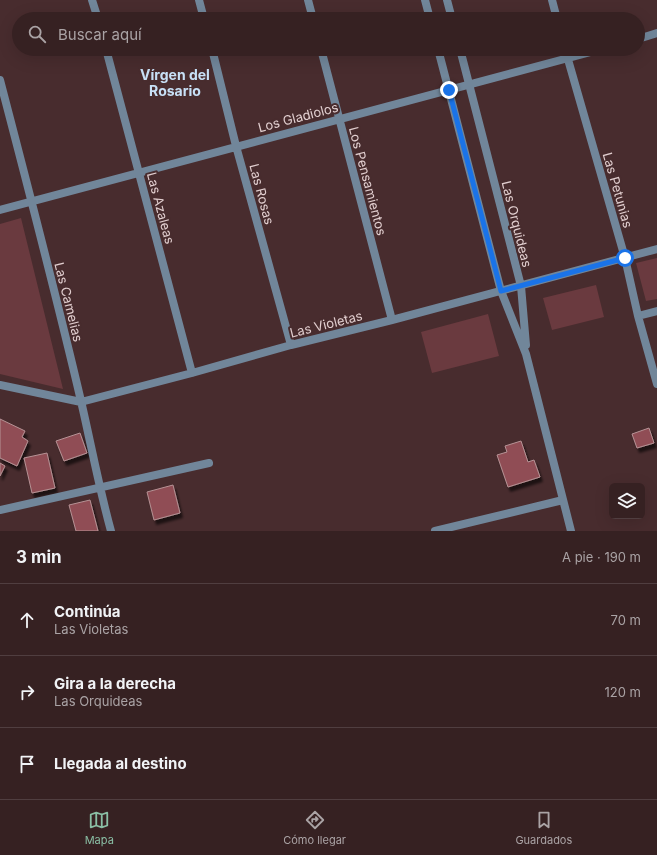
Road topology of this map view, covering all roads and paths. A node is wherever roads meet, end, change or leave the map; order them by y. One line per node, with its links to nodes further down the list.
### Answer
1 (92, 0): 7 (street)
2 (199, 0): 8 (street)
3 (308, 0): 9 (street)
4 (425, 0): 10 (street)
5 (447, 0): 11 (street)
6 (552, 0): 12 (street)
7 (96, 12)
8 (202, 12)
9 (311, 12)
10 (428, 12)
11 (450, 12)
12 (555, 12)
13 (657, 33): 14 (street)
14 (645, 37)
15 (108, 56): 28 (street, Las Azaleas)
16 (214, 56): 27 (street, Las Rosas)
17 (323, 56): 26 (street, Los Pensamientos)
18 (440, 56): 25 (street)
19 (462, 56): 24 (street, Las Orquideas)
20 (566, 56): 22 (street, Las Petunias)
21 (578, 56): 22 (street, Los Gladiolos)
22 (567, 59): 24 (street, Los Gladiolos); 32 (street, Las Petunias)
23 (0, 80): 29 (street, Las Camelias)
24 (469, 84): 25 (street, Los Gladiolos); 33 (street, Las Orquideas)
25 (449, 90): 26 (street, Los Gladiolos); 34 (street)
26 (340, 118): 27 (street, Los Gladiolos); 37 (street, Los Pensamientos)
27 (236, 146): 28 (street, Los Gladiolos); 38 (street, Las Rosas)
28 (139, 172): 29 (street, Los Gladiolos); 40 (street, Las Azaleas)
29 (32, 200): 30 (street, Los Gladiolos); 43 (street, Las Camelias)
30 (0, 210)
31 (657, 249): 32 (street, Las Violetas)
32 (625, 258): 33 (street, Las Violetas); 36 (street, Las Petunias)
33 (521, 286): 34 (street, Las Violetas); 39 (street, Las Orquideas)
34 (501, 291): 37 (street, Las Violetas); 39 (street)
35 (657, 311): 36 (street)
36 (638, 316): 41 (street, Las Petunias)
37 (392, 320): 38 (street, Las Violetas)
38 (291, 345): 40 (street, Las Violetas)
39 (526, 354): 46 (street)
40 (192, 373): 43 (street, Las Violetas)
41 (657, 384)
42 (0, 386): 43 (street, Las Violetas)
43 (81, 402): 45 (street, Las Camelias)
44 (210, 463): 45 (street)
45 (99, 487): 47 (street); 48 (street, Las Camelias)
46 (563, 500): 49 (street); 50 (street)
47 (0, 510)
48 (111, 531)
49 (435, 531)
50 (571, 531)

